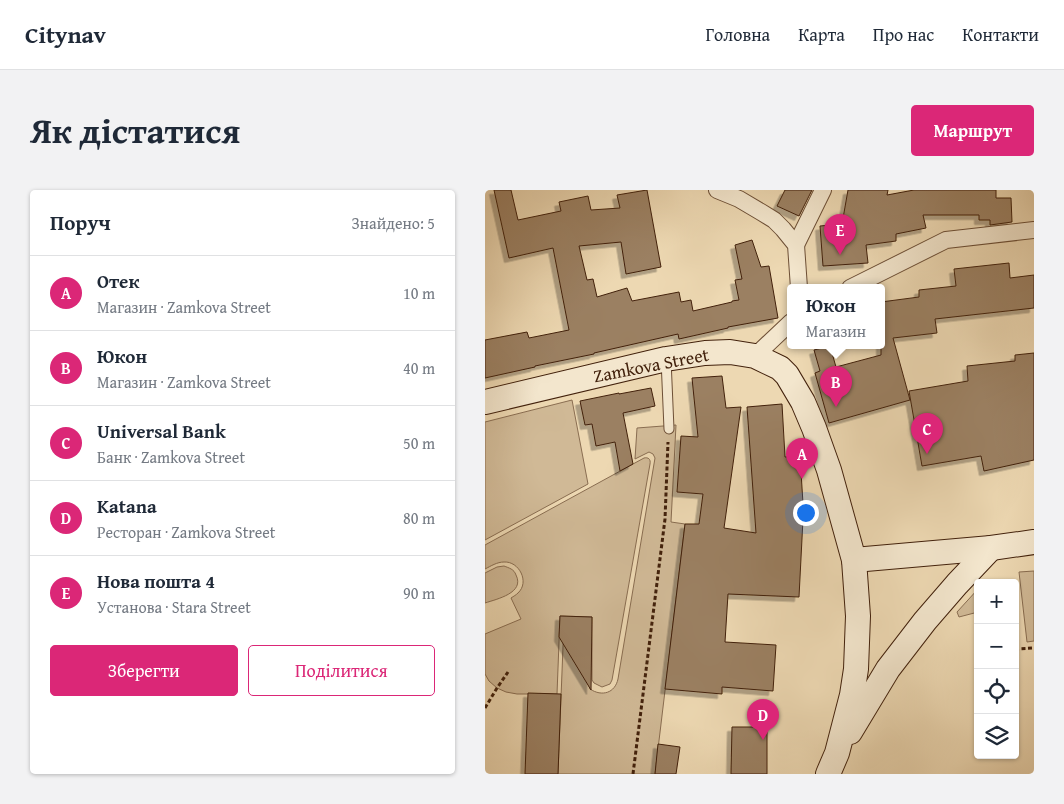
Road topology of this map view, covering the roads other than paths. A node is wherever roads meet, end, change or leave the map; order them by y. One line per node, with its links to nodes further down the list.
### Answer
1 (717, 190): 4 (street)
2 (823, 190): 4 (street)
3 (1034, 230): 6 (street)
4 (796, 245): 5 (street)
5 (799, 284)
6 (858, 284)
7 (787, 326): 8 (street)
8 (755, 356): 9 (main road, Zamkova Street); 14 (main road, Zamkova Street)
9 (666, 359): 10 (main road, Zamkova Street); 11 (lane)
10 (485, 402)
11 (669, 429)
12 (1034, 542): 13 (main road)
13 (991, 548): 14 (main road); 15 (main road)
14 (854, 560): 15 (main road, Zamkova Street)
15 (833, 763)

